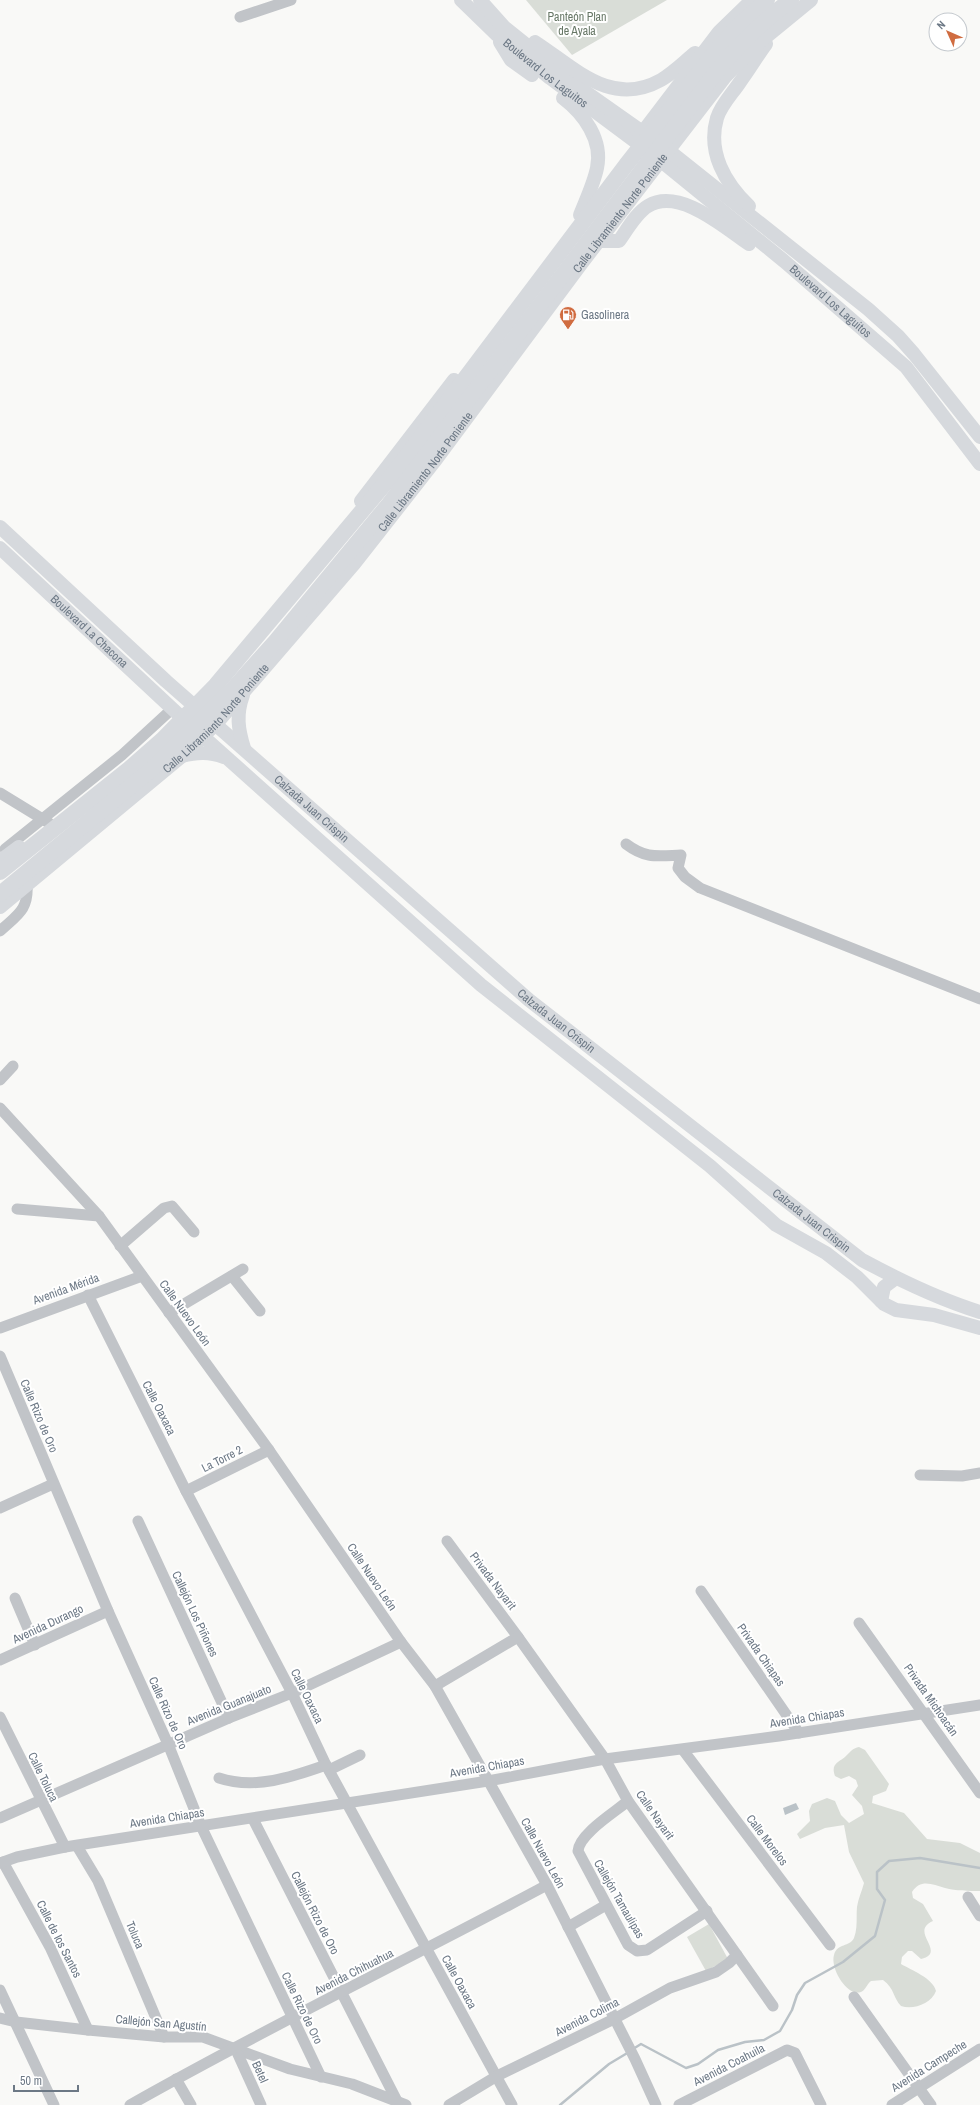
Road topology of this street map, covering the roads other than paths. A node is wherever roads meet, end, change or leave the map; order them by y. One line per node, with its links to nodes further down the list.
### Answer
1 (291, 0): 8 (street)
2 (461, 0): 10 (main road, Boulevard Los Laguitos)
3 (480, 0): 10 (main road)
4 (752, 0): 11 (main road)
5 (767, 0): 36 (highway, Calle Libramiento Norte Poniente)
6 (791, 0): 38 (highway, Calle Libramiento Norte Poniente)
7 (811, 0): 9 (main road, Calle Libramiento Norte Poniente)
8 (240, 18)
9 (780, 24): 13 (main road, Calle Libramiento Norte Poniente); 16 (main road)
10 (500, 31): 11 (main road); 12 (main road, Boulevard Los Laguitos); 14 (main road)
11 (719, 32): 12 (main road)
12 (639, 136): 13 (main road, Boulevard Los Laguitos); 14 (main road)
13 (664, 155): 15 (main road, Calle Libramiento Norte Poniente); 16 (main road, Boulevard Los Laguitos); 17 (main road, Boulevard Los Laguitos)
14 (580, 215): 24 (main road)
15 (599, 241): 17 (main road); 23 (main road, Calle Libramiento Norte Poniente)
16 (795, 250): 18 (main road, Boulevard Los Laguitos)
17 (784, 261): 19 (main road, Boulevard Los Laguitos)
18 (980, 437)
19 (980, 464)
20 (0, 527): 22 (main road, Boulevard La Chacona)
21 (0, 548): 25 (main road, Boulevard La Chacona)
22 (166, 681): 24 (main road, Calzada Juan Crispin)
23 (246, 689): 26 (main road, Calle Libramiento Norte Poniente); 28 (main road)
24 (191, 703): 25 (main road); 26 (main road, Calzada Juan Crispin)
25 (175, 712): 27 (main road, Calzada Juan Crispin); 32 (main road)
26 (216, 724): 27 (main road, Calle Libramiento Norte Poniente); 28 (main road, Calzada Juan Crispin)
27 (204, 737): 29 (main road, Calle Libramiento Norte Poniente); 30 (main road, Calzada Juan Crispin)
28 (244, 748): 52 (main road, Calzada Juan Crispin)
29 (182, 756): 30 (main road); 37 (main road, Calle Libramiento Norte Poniente)
30 (228, 758): 55 (main road, Calzada Juan Crispin)
31 (0, 793): 32 (street)
32 (48, 822): 34 (street); 35 (main road)
33 (626, 844): 41 (street)
34 (0, 853)
35 (0, 862)
36 (0, 872)
37 (27, 884): 39 (main road, Calle Libramiento Norte Poniente); 40 (street)
38 (0, 894)
39 (0, 907)
40 (0, 931)
41 (980, 999)
42 (13, 1066): 43 (street)
43 (0, 1080)
44 (0, 1108): 46 (street, Calle Nuevo León)
45 (17, 1209): 46 (street)
46 (99, 1216): 48 (street, Calle Nuevo León)
47 (194, 1232): 48 (street)
48 (120, 1246): 50 (street, Calle Nuevo León)
49 (243, 1269): 51 (street)
50 (142, 1276): 54 (street, Avenida Mérida); 59 (street, Calle Nuevo León)
51 (232, 1276): 57 (street); 59 (street)
52 (896, 1278): 53 (main road, Calzada Juan Crispin); 55 (main road)
53 (912, 1287): 56 (main road); 58 (main road, Calzada Juan Crispin)
54 (88, 1295): 60 (street, Avenida Mérida); 67 (street, Calle Oaxaca)
55 (881, 1301): 56 (main road, Calzada Juan Crispin)
56 (896, 1310): 61 (main road, Calzada Juan Crispin)
57 (260, 1311)
58 (980, 1312)
59 (169, 1313): 63 (street, Calle Nuevo León)
60 (0, 1328)
61 (980, 1328)
62 (0, 1357): 66 (street, Calle Rizo de Oro)
63 (269, 1450): 67 (street, La Torre 2); 76 (street, Calle Nuevo León)
64 (980, 1473): 65 (street)
65 (920, 1475)
66 (53, 1484): 68 (street); 73 (street, Calle Rizo de Oro)
67 (186, 1491): 80 (street, Calle Oaxaca)
68 (0, 1508)
69 (138, 1521): 84 (street, Callejón Los Piñones)
70 (447, 1541): 75 (street, Privada Nayarit)
71 (700, 1591): 85 (street, Privada Chiapas)
72 (15, 1598): 77 (street)
73 (108, 1611): 77 (street, Avenida Durango); 87 (street, Calle Rizo de Oro)
74 (859, 1623): 82 (street, Privada Michoacán)
75 (518, 1637): 79 (street); 90 (street, Calle Nayarit)
76 (400, 1642): 79 (street, Calle Nuevo León); 80 (street, Avenida Guanajuato)
77 (35, 1645): 78 (street, Avenida Durango)
78 (0, 1660)
79 (435, 1686): 93 (street, Calle Nuevo León)
80 (292, 1693): 84 (street, Avenida Guanajuato); 91 (street, Calle Oaxaca)
81 (980, 1705): 82 (street, Avenida Chiapas)
82 (924, 1712): 85 (street, Avenida Chiapas); 94 (street, Privada Michoacán)
83 (0, 1717): 86 (street, Calle Toluca)
84 (229, 1718): 87 (street, Avenida Guanajuato)
85 (799, 1733): 88 (street, Avenida Chiapas)
86 (4, 1737): 95 (street, Calle Toluca)
87 (168, 1744): 95 (street, Avenida Guanajuato); 100 (street, Calle Rizo de Oro)
88 (683, 1750): 90 (street, Avenida Chiapas); 110 (street, Calle Morelos)
89 (360, 1755): 91 (street)
90 (605, 1759): 93 (street, Avenida Chiapas); 96 (street, Calle Nayarit)
91 (328, 1767): 92 (street); 97 (street, Calle Oaxaca)
92 (219, 1778)
93 (488, 1781): 97 (street, Avenida Chiapas); 104 (street, Calle Nuevo León)
94 (980, 1793)
95 (40, 1800): 98 (street, Avenida Guanajuato); 102 (street, Calle Toluca)
96 (628, 1801): 106 (street, Callejón Tamaulipas); 107 (street, Calle Nayarit)
97 (347, 1804): 99 (street, Avenida Chiapas); 111 (street, Calle Oaxaca)
98 (0, 1818)
99 (253, 1819): 100 (street, Avenida Chiapas); 114 (street, Callejón Rizo de Oro)
100 (201, 1826): 101 (street, Avenida Chiapas); 118 (street, Calle Rizo de Oro)
101 (77, 1846): 102 (street, Avenida Chiapas); 122 (street, Toluca)
102 (65, 1848): 103 (street, Avenida Chiapas)
103 (2, 1863): 121 (street, Calle de los Santos)
104 (547, 1885): 109 (street, Calle Nuevo León); 111 (street, Avenida Chihuahua)
105 (968, 1897): 108 (street)
106 (606, 1905): 107 (street, Callejón Tamaulipas); 109 (street)
107 (707, 1912): 112 (street, Calle Nayarit)
108 (980, 1916)
109 (568, 1927): 119 (street, Calle Nuevo León)
110 (830, 1945)
111 (426, 1950): 114 (street, Avenida Chihuahua); 125 (street, Calle Oaxaca)
112 (737, 1955): 116 (street, Calle Nayarit); 119 (street, Avenida Colima)
113 (0, 1990): 120 (street)
114 (341, 1994): 118 (street, Avenida Chihuahua); 130 (street, Callejón Rizo de Oro)
115 (854, 1997): 128 (street)
116 (773, 2006)
117 (0, 2018): 120 (street, Callejón San Agustín)
118 (292, 2019): 123 (street, Avenida Chihuahua); 126 (street, Calle Rizo de Oro)
119 (614, 2019): 125 (street, Avenida Colima); 136 (street, Calle Nuevo León)
120 (16, 2022): 121 (street, Callejón San Agustín); 129 (street)
121 (88, 2030): 122 (street, Callejón San Agustín)
122 (164, 2037): 123 (street, Callejón San Agustín)
123 (234, 2049): 126 (street, Callejón San Agustín); 127 (street, Avenida Chihuahua); 133 (street, Betel)
124 (980, 2049): 128 (street, Avenida Campeche)
125 (497, 2076): 134 (street, Avenida Colima); 135 (street, Calle Oaxaca)
126 (321, 2077): 130 (street, Callejón San Agustín)
127 (176, 2079): 131 (street, Avenida Chihuahua); 132 (street)
128 (920, 2088): 139 (street, Avenida Campeche); 140 (street)
129 (51, 2104)
130 (402, 2104)
131 (130, 2105)
132 (190, 2105)
133 (261, 2105)
134 (449, 2105)
135 (512, 2105)
136 (656, 2105)
137 (679, 2105): 138 (street, Avenida Coahuila)
138 (821, 2105)
139 (892, 2105)
140 (930, 2105)

